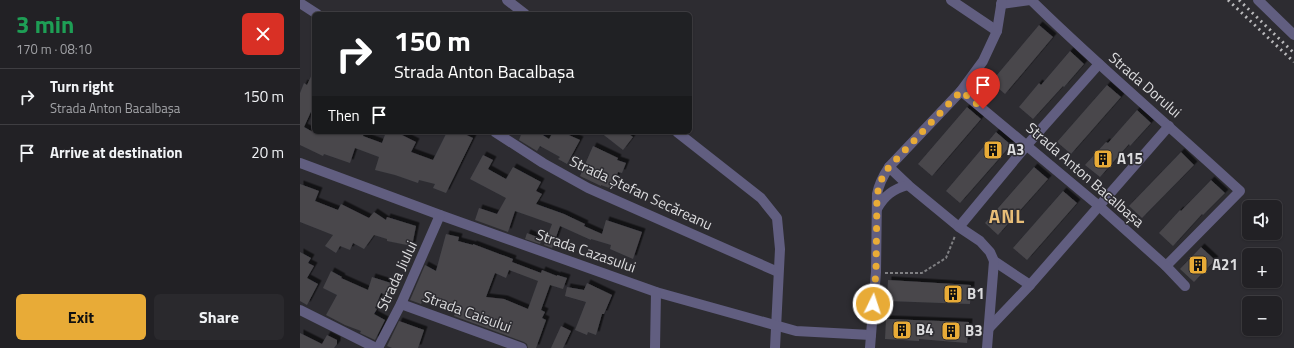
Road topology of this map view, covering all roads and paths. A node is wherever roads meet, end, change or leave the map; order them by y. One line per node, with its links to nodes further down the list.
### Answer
1 (507, 0): 8 (street)
2 (952, 0): 9 (street)
3 (1030, 0): 5 (street); 11 (street, Strada Dorului)
4 (1258, 0): 10 (street)
5 (1002, 2): 9 (street)
6 (300, 3): 7 (street)
7 (314, 12)
8 (522, 12)
9 (997, 31): 12 (street)
10 (1294, 35)
11 (1099, 64): 13 (street, Strada Dorului); 16 (street)
12 (961, 91): 16 (street, Strada Anton Bacalbașa); 18 (street)
13 (1169, 126): 20 (street); 25 (street, Strada Dorului)
14 (498, 134): 26 (street, Strada Ștefan Secăreanu)
15 (680, 134): 26 (street)
16 (1027, 145): 20 (street, Strada Anton Bacalbașa); 23 (street)
17 (300, 163): 22 (street, Strada Cazasului)
18 (889, 167): 19 (street); 21 (street)
19 (908, 185): 21 (street); 23 (street)
20 (1099, 206): 25 (street, Strada Anton Bacalbașa); 28 (street)
21 (877, 209): 27 (street)
22 (440, 216): 30 (street, Strada Cazasului); 31 (street, Strada Jiului)
23 (959, 227): 24 (street); 27 (path)
24 (994, 261): 28 (street); 34 (street)
25 (1166, 266): 29 (street, Strada Anton Bacalbașa)
26 (778, 272): 33 (street)
27 (876, 272): 35 (street)
28 (1030, 285): 34 (street)
29 (1185, 286)
30 (656, 292): 33 (street, Strada Cazasului); 38 (street)
31 (402, 304): 36 (street, Strada Jiului); 37 (street, Strada Caisului)
32 (300, 310): 36 (street)
33 (776, 326): 35 (street, Strada Cazasului); 39 (street)
34 (989, 328): 41 (street)
35 (871, 335): 40 (street)
36 (377, 348)
37 (522, 348)
38 (655, 348)
39 (774, 348)
40 (870, 348)
41 (987, 348)

